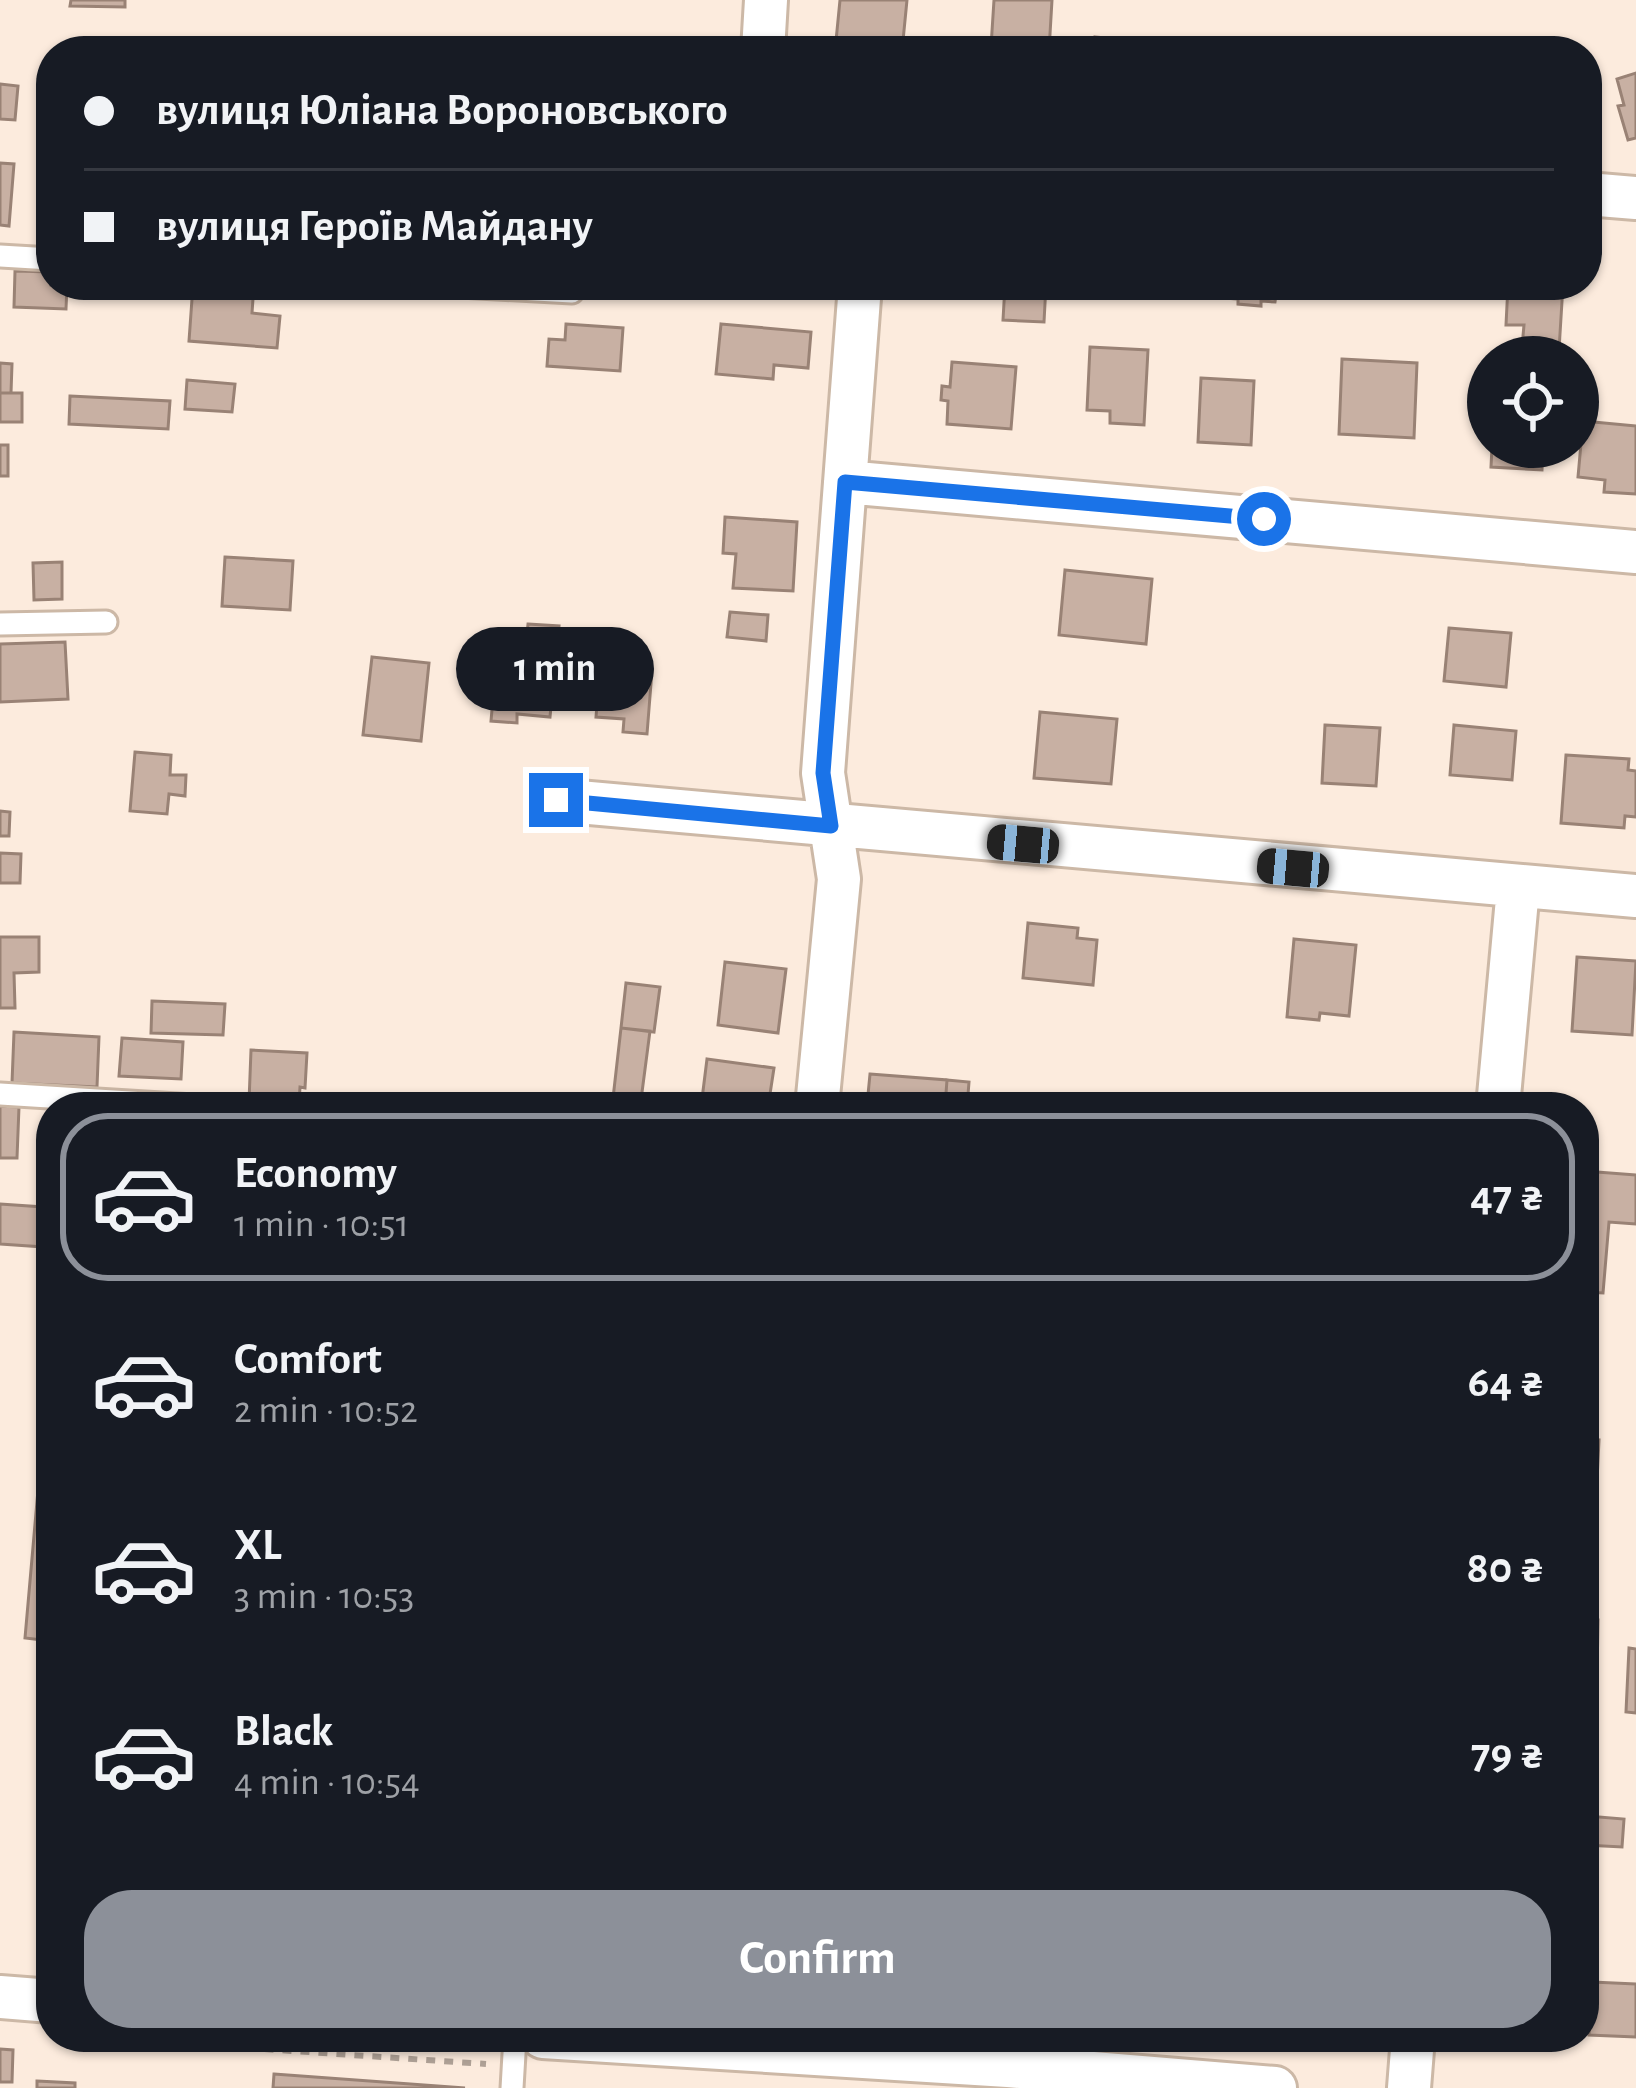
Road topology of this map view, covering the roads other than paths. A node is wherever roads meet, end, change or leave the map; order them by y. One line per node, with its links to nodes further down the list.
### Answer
1 (766, 0): 2 (street)
2 (764, 36)
3 (1602, 195): 4 (street)
4 (1636, 198)
5 (0, 256): 6 (lane)
6 (36, 258)
7 (859, 300): 8 (street)
8 (845, 482): 9 (street); 13 (street)
9 (1636, 552)
10 (106, 622): 11 (lane)
11 (0, 624)
12 (556, 800): 13 (street)
13 (831, 826): 14 (street); 16 (street)
14 (1518, 888): 15 (street); 17 (street)
15 (1636, 896)
16 (818, 1092)
17 (1499, 1092)
18 (0, 1094): 19 (lane)
19 (36, 1096)
20 (0, 1997): 21 (street)
21 (36, 2000)
22 (647, 2052): 25 (street)
23 (841, 2052): 26 (street)
24 (1412, 2052): 28 (street)
25 (523, 2064)
26 (1008, 2064): 27 (street)
27 (1275, 2088)
28 (1409, 2088)

